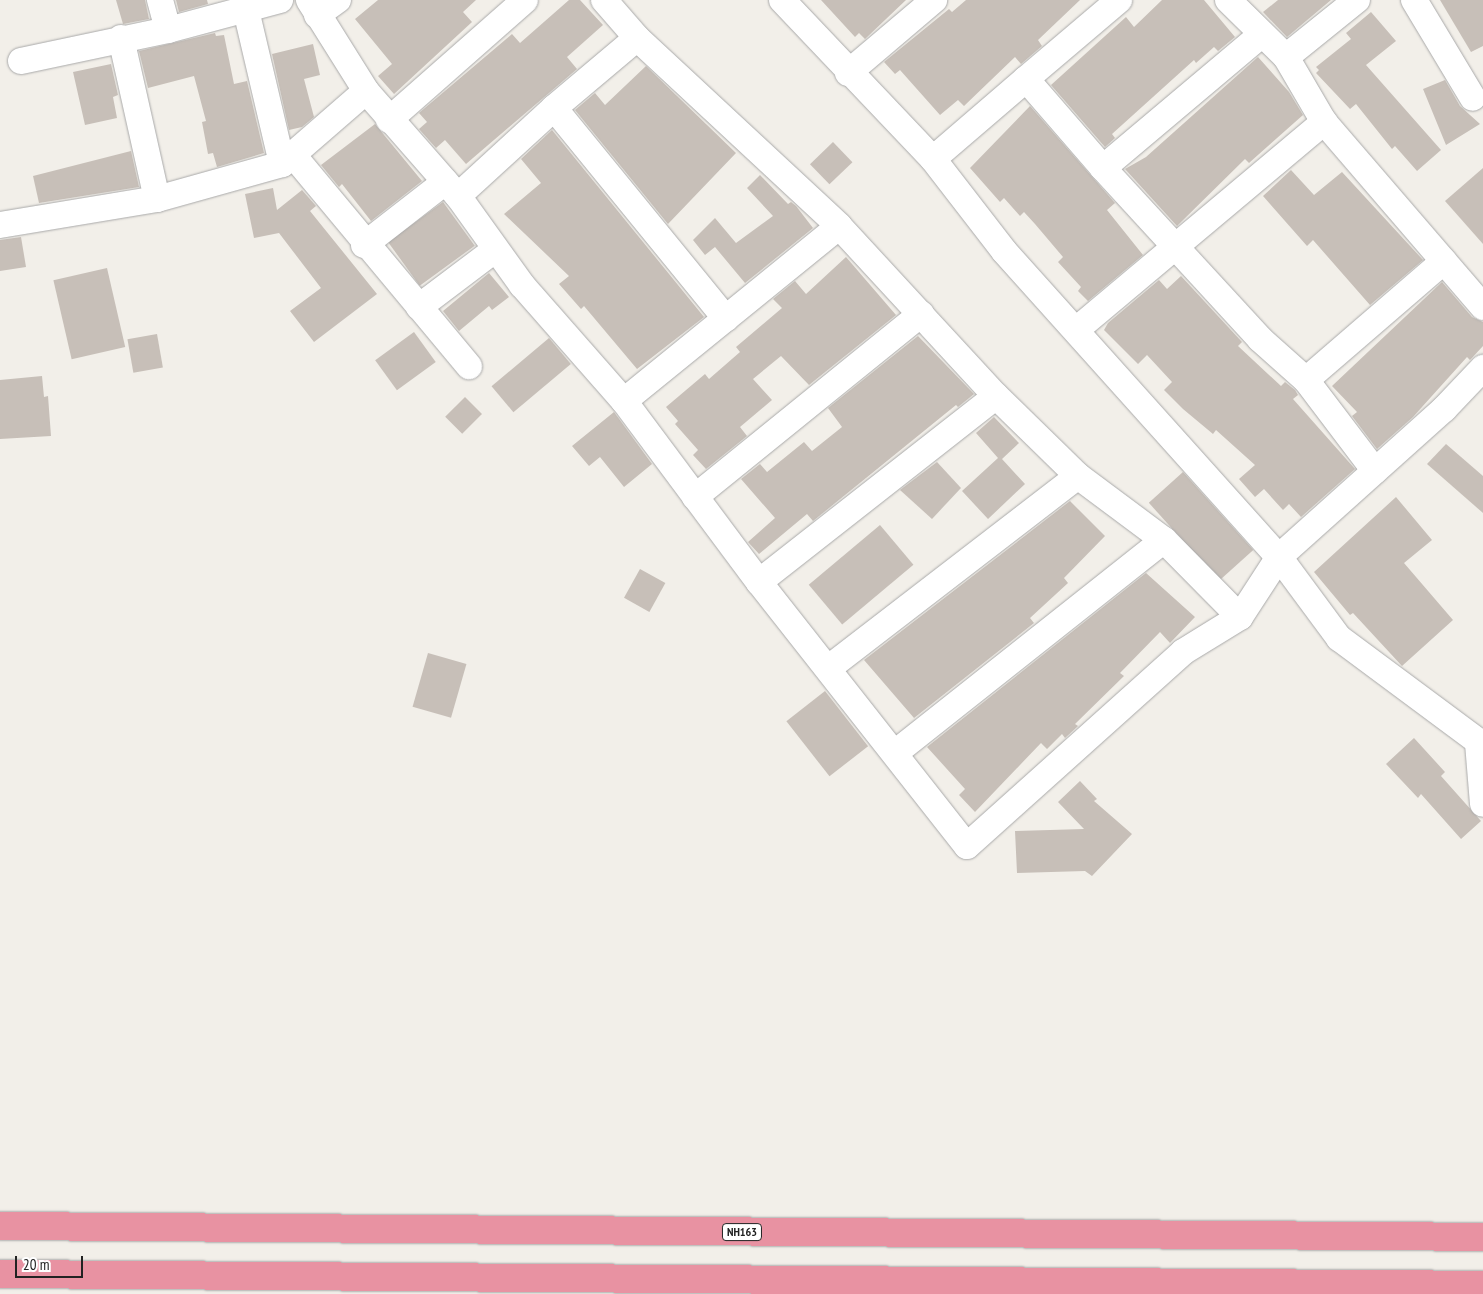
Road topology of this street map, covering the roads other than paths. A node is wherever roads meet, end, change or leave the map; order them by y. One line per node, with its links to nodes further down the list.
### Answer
1 (160, 0): 15 (street)
2 (280, 0): 14 (street)
3 (338, 0): 12 (street)
4 (525, 0): 26 (street)
5 (604, 0): 18 (street)
6 (782, 0): 21 (street)
7 (934, 0): 21 (street)
8 (1119, 0): 22 (street)
9 (1228, 0): 16 (street)
10 (1357, 0): 13 (street)
11 (1414, 0): 24 (street)
12 (313, 8): 23 (street)
13 (1337, 9): 19 (street)
14 (246, 10): 15 (street); 28 (street)
15 (168, 30): 17 (street)
16 (1262, 34): 19 (street); 30 (street)
17 (121, 38): 20 (street); 32 (street)
18 (637, 38): 25 (street); 34 (street)
19 (1286, 56): 27 (street)
20 (21, 61)
21 (848, 73): 29 (street)
22 (1026, 79): 29 (street); 30 (street)
23 (366, 91): 26 (street); 28 (street)
24 (1473, 98)
25 (554, 108): 31 (street); 42 (street)
26 (389, 120): 31 (street)
27 (1324, 122): 35 (street); 38 (street)
28 (287, 159): 32 (street); 36 (street)
29 (933, 159): 43 (street)
30 (1103, 168): 35 (street)
31 (452, 189): 36 (street); 37 (street)
32 (157, 200): 33 (street)
33 (0, 225)
34 (839, 226): 41 (street); 42 (street)
35 (1176, 243): 43 (street); 46 (street)
36 (364, 245): 39 (street)
37 (496, 249): 39 (street); 48 (street)
38 (1444, 261): 40 (street); 46 (street)
39 (419, 307): 44 (street)
40 (1483, 307)
41 (921, 314): 47 (street); 51 (street)
42 (726, 319): 48 (street)
43 (1076, 330): 53 (street)
44 (469, 366)
45 (1483, 368): 49 (street)
46 (1306, 380): 49 (street)
47 (996, 396): 50 (street); 54 (street)
48 (624, 401): 51 (street)
49 (1375, 471): 53 (street)
50 (1078, 476): 52 (street); 56 (street)
51 (695, 497): 54 (street)
52 (1164, 540): 55 (street); 58 (street)
53 (1279, 557): 55 (street); 57 (street)
54 (759, 582): 56 (street)
55 (1240, 617): 58 (street)
56 (830, 668): 58 (street)
57 (1480, 744): 59 (street)
58 (896, 753)
59 (1483, 804)
60 (0, 1226): 61 (highway, NH163)
61 (1483, 1237)
62 (0, 1274): 63 (highway)
63 (313, 1285): 64 (highway)
64 (1483, 1285)

